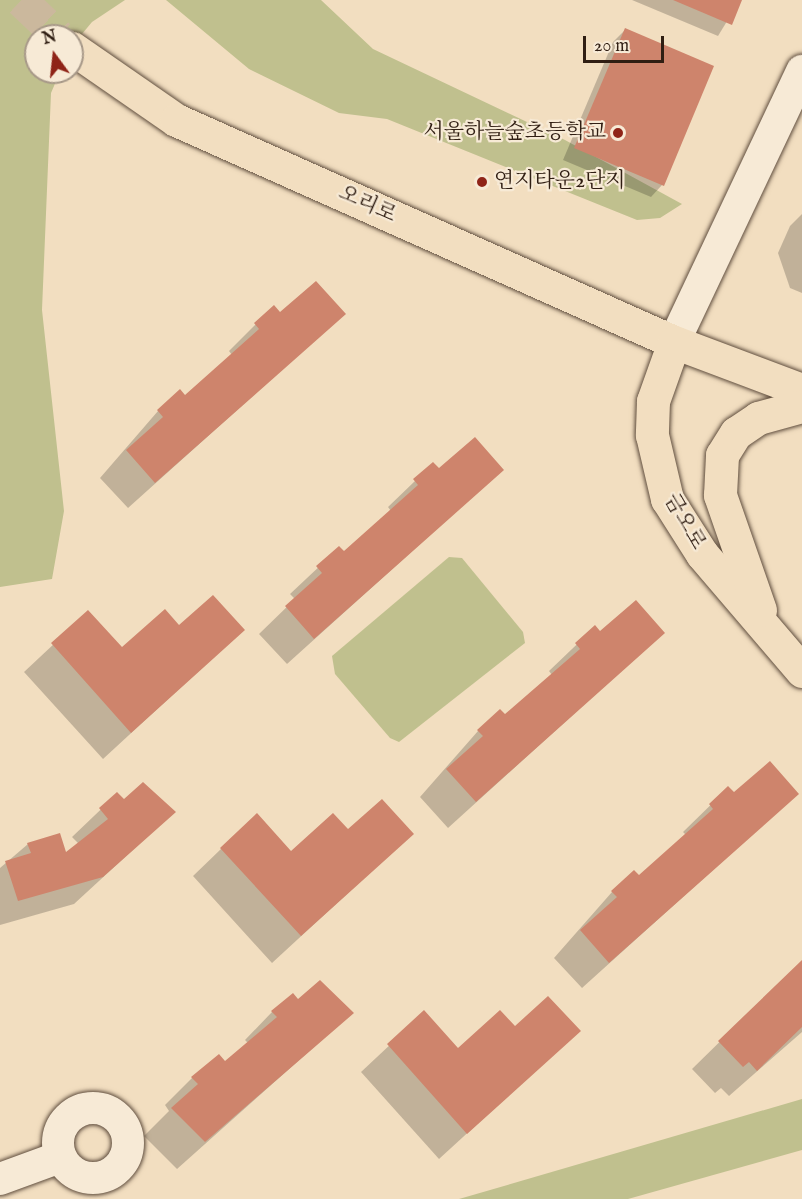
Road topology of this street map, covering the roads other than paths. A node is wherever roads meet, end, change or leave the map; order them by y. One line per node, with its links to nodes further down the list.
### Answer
1 (84, 56): 3 (main road, 오리로)
2 (802, 71): 3 (street)
3 (674, 342): 4 (main road, 오리로); 6 (main road, 금오로)
4 (802, 390)
5 (802, 406): 6 (main road)
6 (768, 634): 7 (main road, 금오로)
7 (802, 671)
8 (60, 1156): 9 (street)
9 (0, 1179)

